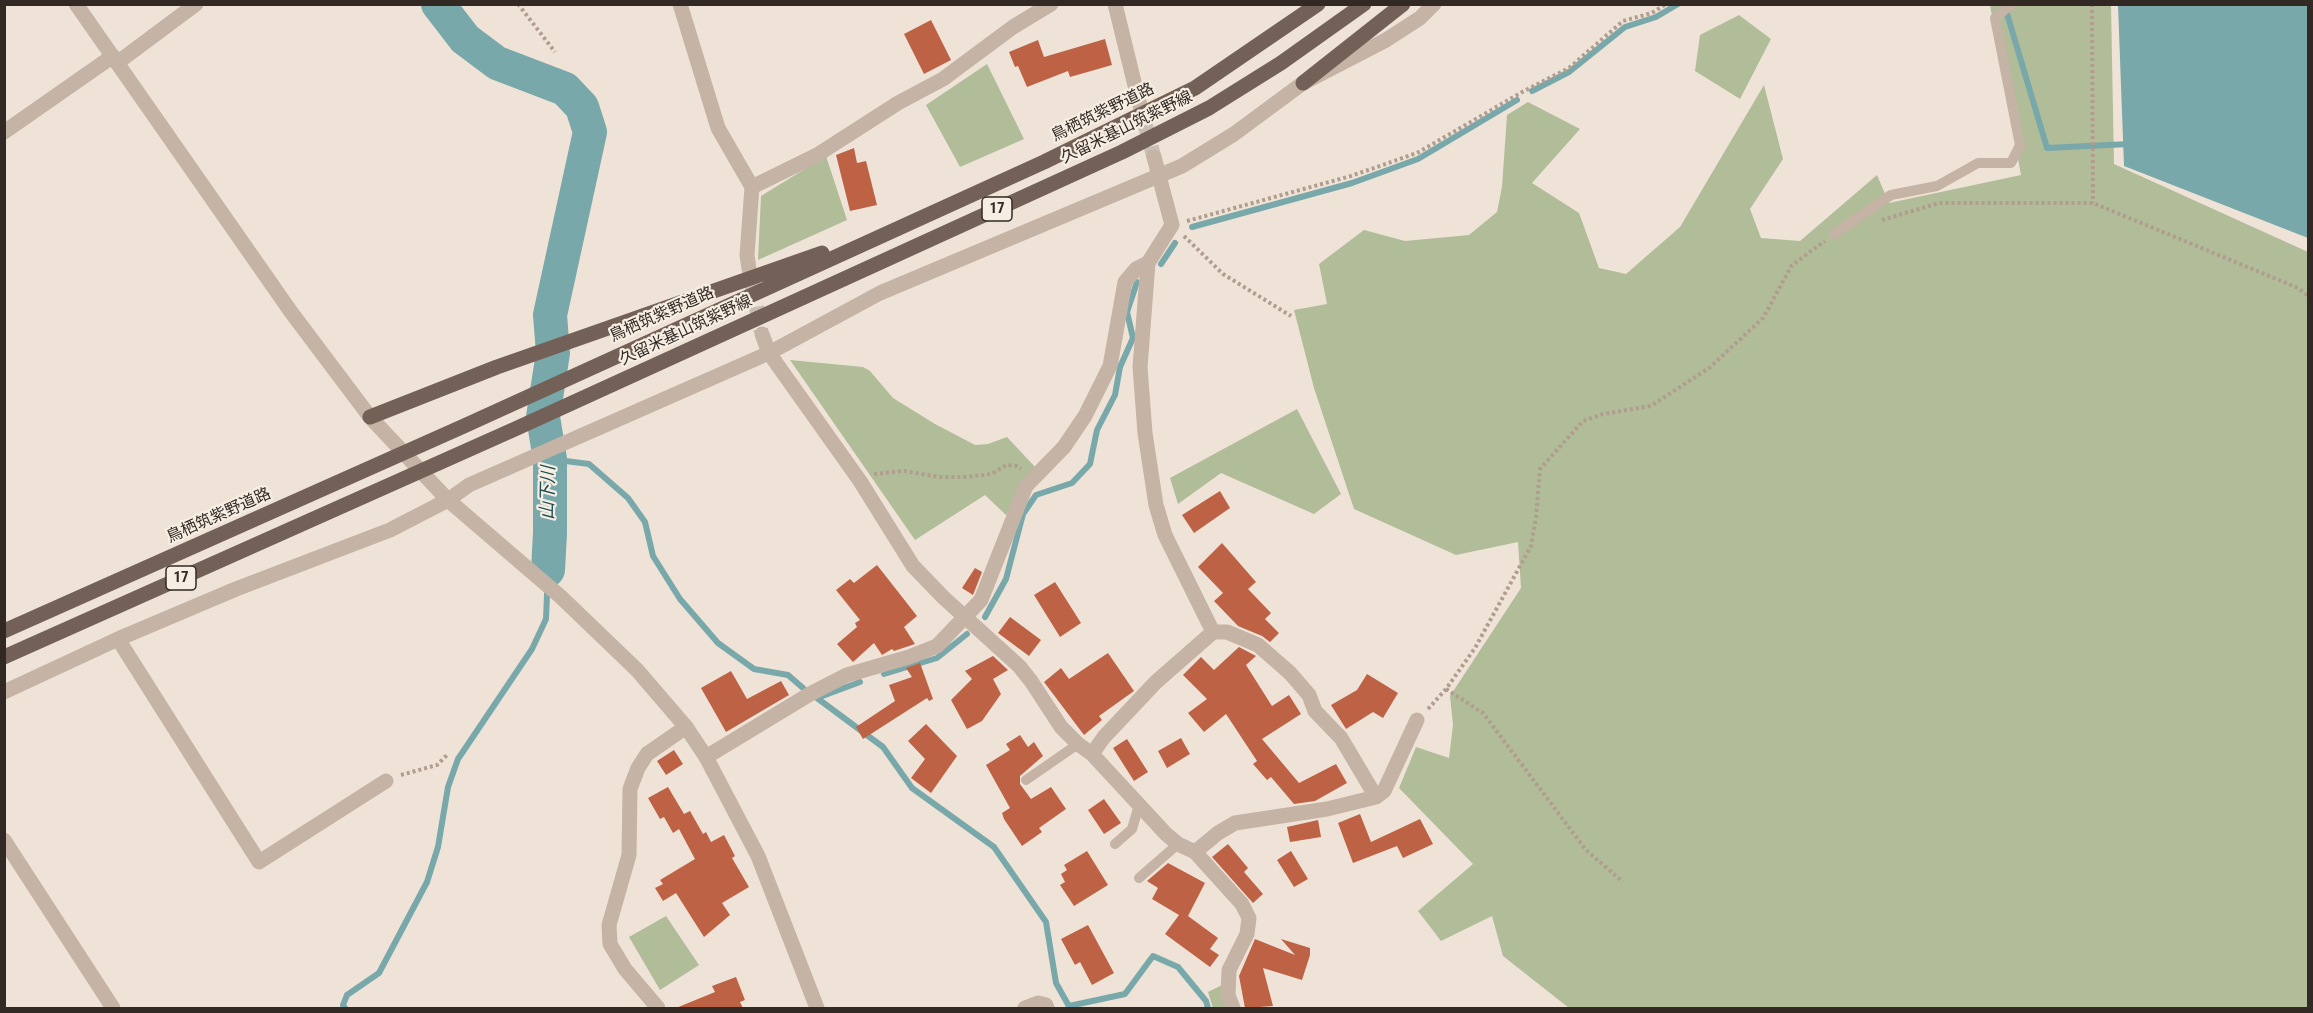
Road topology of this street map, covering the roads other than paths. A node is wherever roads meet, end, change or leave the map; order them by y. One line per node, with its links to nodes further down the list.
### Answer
1 (76, 4): 11 (street)
2 (196, 4): 11 (street)
3 (680, 4): 17 (street)
4 (1051, 4): 17 (street)
5 (1115, 4): 13 (street)
6 (1318, 4): 18 (main road, 鳥栖筑紫野道路 / 17)
7 (1365, 4): 30 (main road, 久留米基山筑紫野線 / 17)
8 (1403, 4): 12 (main road)
9 (1434, 4): 12 (street)
10 (2012, 4): 19 (lane)
11 (115, 59): 14 (street); 24 (street)
12 (1303, 83): 16 (street)
13 (1139, 102)
14 (4, 132)
15 (1154, 157): 16 (street)
16 (1159, 177): 20 (street); 23 (street)
17 (752, 187): 21 (street)
18 (938, 209): 24 (main road); 27 (main road, 鳥栖筑紫野道路 / 17)
19 (1834, 234)
20 (1148, 263): 26 (street); 28 (street)
21 (749, 269)
22 (762, 334): 23 (street)
23 (769, 353): 25 (street); 26 (street)
24 (370, 417): 25 (street)
25 (448, 500): 29 (street); 33 (street)
26 (966, 618): 34 (street); 36 (street)
27 (4, 631)
28 (1213, 632): 35 (street); 39 (street)
29 (118, 639): 31 (street); 38 (street)
30 (4, 657)
31 (4, 692)
32 (1417, 720): 39 (street)
33 (686, 727): 36 (street); 47 (street)
34 (1078, 744): 35 (street); 37 (lane)
35 (1092, 754): 40 (street)
36 (706, 757): 48 (street)
37 (1026, 780)
38 (386, 781)
39 (1376, 797): 44 (street)
40 (1138, 805): 42 (lane); 43 (street)
41 (4, 840): 46 (street)
42 (1114, 844)
43 (1178, 844): 44 (street); 45 (lane)
44 (1195, 852): 51 (street)
45 (1139, 878)
46 (113, 1008)
47 (658, 1008)
48 (817, 1008)
49 (1025, 1008): 50 (street)
50 (1047, 1008)
51 (1233, 1008)

